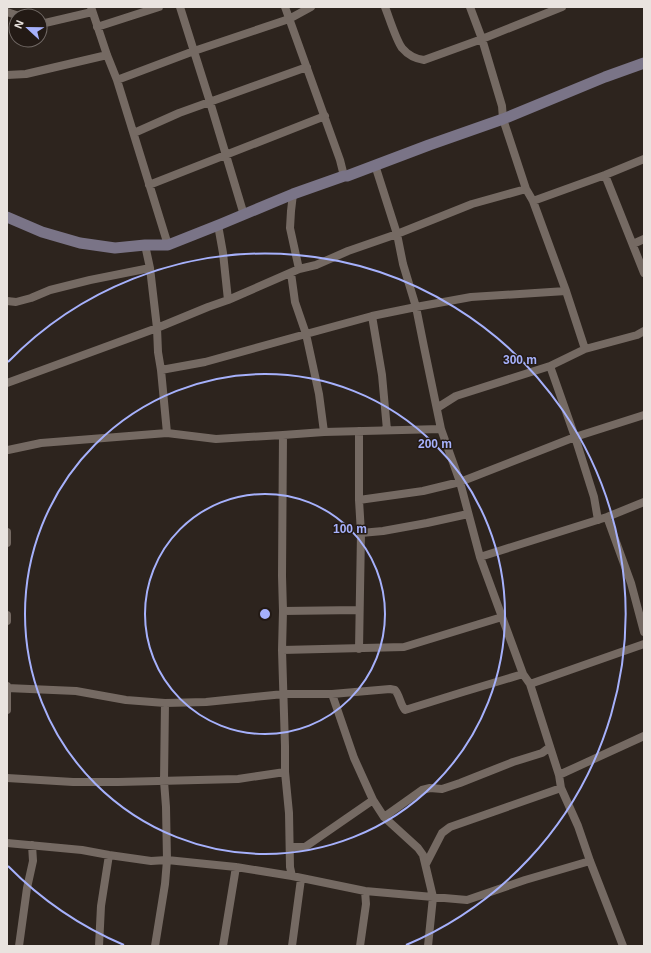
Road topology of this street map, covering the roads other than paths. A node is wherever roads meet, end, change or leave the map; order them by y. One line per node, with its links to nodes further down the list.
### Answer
1 (159, 7): 11 (street)
2 (180, 7): 13 (street)
3 (285, 7): 9 (street)
4 (311, 7): 9 (street)
5 (385, 7): 12 (street)
6 (470, 7): 12 (street)
7 (562, 7): 12 (street)
8 (91, 9): 10 (street); 11 (street)
9 (290, 19): 13 (street); 16 (street)
10 (48, 23)
11 (97, 26): 14 (street)
12 (482, 39): 21 (street)
13 (194, 51): 18 (street); 19 (street)
14 (107, 55): 17 (street); 18 (street)
15 (644, 62): 21 (street)
16 (307, 67): 19 (street); 20 (street)
17 (7, 74)
18 (117, 80): 22 (street)
19 (210, 102): 22 (street); 23 (street)
20 (324, 116): 23 (street); 27 (street)
21 (503, 119): 25 (street); 29 (street)
22 (134, 133): 28 (street)
23 (226, 155): 28 (street); 32 (street)
24 (644, 159): 26 (street)
25 (375, 165): 27 (street); 35 (street)
26 (605, 175): 31 (street); 37 (street)
27 (344, 176): 30 (street)
28 (149, 185): 39 (street)
29 (526, 189): 31 (street); 35 (street)
30 (293, 194): 32 (street); 41 (street)
31 (533, 201): 43 (street)
32 (244, 215): 34 (street)
33 (7, 217): 38 (street)
34 (218, 225): 39 (street); 44 (street)
35 (396, 234): 41 (street); 46 (street)
36 (644, 239): 37 (street)
37 (633, 244): 42 (street)
38 (145, 245): 39 (street); 40 (street)
39 (168, 245)
40 (150, 268): 45 (street); 48 (street)
41 (295, 271): 44 (street); 50 (street)
42 (644, 273)
43 (566, 291): 46 (street); 51 (street)
44 (228, 300): 48 (street)
45 (7, 301)
46 (416, 307): 47 (street); 55 (street)
47 (372, 316): 50 (street); 58 (street)
48 (158, 328): 53 (street); 54 (street)
49 (644, 331): 51 (street)
50 (306, 334): 53 (street); 60 (street)
51 (584, 350): 52 (street)
52 (550, 366): 55 (street); 63 (street)
53 (161, 370): 61 (street)
54 (7, 383)
55 (437, 408): 57 (street)
56 (644, 414): 63 (street)
57 (441, 429): 58 (street); 65 (street)
58 (387, 430): 59 (street)
59 (359, 431): 60 (street); 66 (street)
60 (324, 432): 62 (street)
61 (167, 433): 62 (street); 64 (street)
62 (283, 435): 76 (street)
63 (575, 437): 65 (street); 70 (street)
64 (7, 451)
65 (460, 482): 66 (street); 68 (street)
66 (359, 500): 72 (street)
67 (644, 502): 69 (street)
68 (468, 514): 72 (street); 74 (street)
69 (607, 517): 70 (street); 80 (street)
70 (598, 520): 74 (street)
71 (7, 532): 73 (street)
72 (361, 533): 75 (street)
73 (7, 543)
74 (480, 557): 78 (street)
75 (360, 610): 76 (street); 82 (street)
76 (283, 611): 83 (street)
77 (7, 615): 79 (street)
78 (502, 617): 82 (street); 84 (street)
79 (7, 621)
80 (644, 632)
81 (644, 644): 85 (street)
82 (360, 649): 83 (street)
83 (282, 650): 87 (street)
84 (523, 674): 85 (street); 88 (street)
85 (530, 684): 92 (street)
86 (7, 688): 89 (street); 90 (street)
87 (284, 694): 88 (street); 89 (street); 93 (street)
88 (332, 694): 98 (street)
89 (165, 703): 96 (street)
90 (7, 710)
91 (644, 736): 94 (street)
92 (550, 747): 94 (street); 99 (street)
93 (285, 772): 96 (street); 102 (street)
94 (559, 775): 97 (street)
95 (7, 778): 96 (street)
96 (164, 781): 104 (street)
97 (561, 788): 105 (street); 106 (street)
98 (373, 800): 99 (street); 102 (street)
99 (384, 817): 106 (street)
100 (7, 843): 101 (street)
101 (32, 845): 103 (street); 112 (street)
102 (290, 847): 108 (street)
103 (109, 855): 104 (street); 113 (street)
104 (167, 860): 107 (street); 114 (street)
105 (590, 861): 111 (street); 119 (street)
106 (426, 864): 111 (street)
107 (236, 867): 108 (street); 115 (street)
108 (292, 876): 109 (street)
109 (301, 879): 110 (street); 116 (street)
110 (365, 892): 111 (street); 117 (street)
111 (433, 897): 118 (street)
112 (19, 946)
113 (99, 946)
114 (155, 946)
115 (223, 946)
116 (292, 946)
117 (360, 946)
118 (428, 946)
119 (622, 946)

